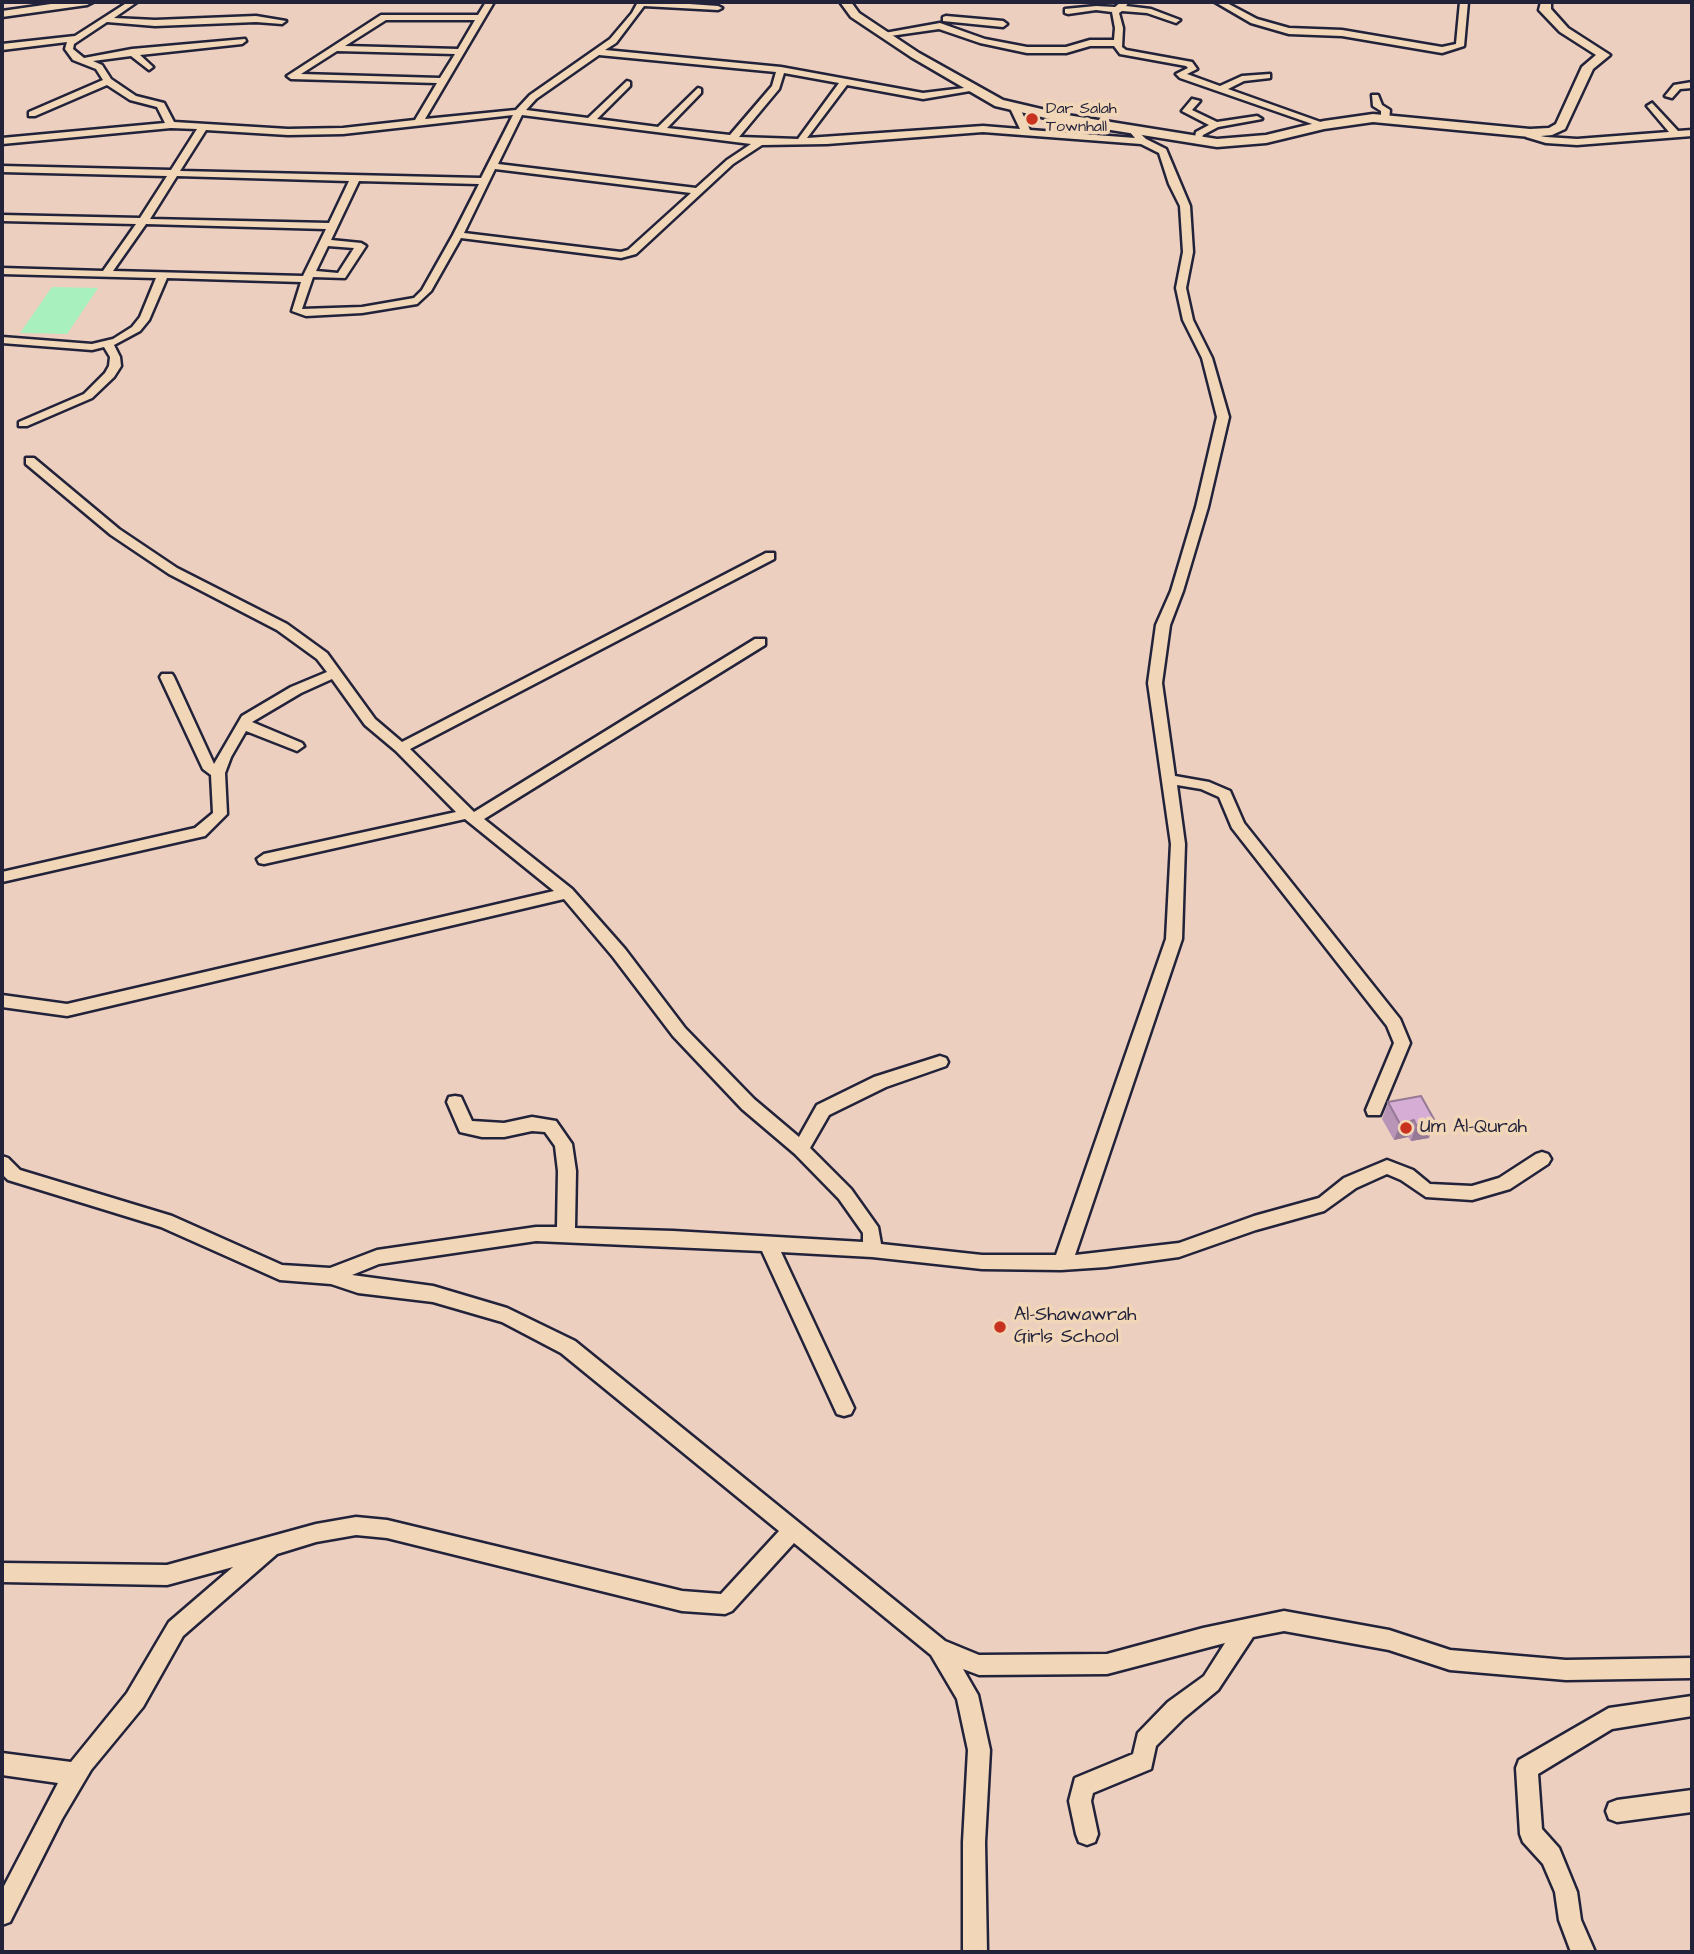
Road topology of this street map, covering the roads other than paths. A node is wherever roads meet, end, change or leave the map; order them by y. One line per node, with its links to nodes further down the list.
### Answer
1 (87, 2): 13 (street)
2 (134, 2): 16 (street)
3 (490, 2): 15 (street)
4 (846, 2): 21 (street)
5 (1219, 2): 6 (street)
6 (1464, 2)
7 (1546, 2): 59 (street)
8 (642, 3): 9 (street); 29 (street)
9 (720, 5): 14 (street)
10 (1121, 7): 12 (street); 17 (street); 24 (street)
11 (940, 8): 19 (street)
12 (1068, 11)
13 (2, 14)
14 (708, 18)
15 (482, 19): 26 (street); 28 (street)
16 (107, 20): 18 (street); 22 (street)
17 (1176, 20)
18 (282, 21)
19 (943, 22): 20 (street); 21 (street); 24 (street)
20 (1003, 24)
21 (883, 34): 40 (street)
22 (77, 38): 25 (street); 30 (street)
23 (242, 41): 27 (street)
24 (1119, 43): 39 (street)
25 (2, 47)
26 (335, 48): 28 (street); 36 (street)
27 (132, 52): 30 (street); 31 (street)
28 (460, 52): 36 (street)
29 (596, 52): 32 (street); 47 (street)
30 (84, 61): 34 (street)
31 (149, 67)
32 (781, 70): 35 (street); 63 (street)
33 (1267, 76): 39 (street)
34 (108, 80): 48 (street); 53 (street)
35 (845, 80): 40 (street); 67 (street)
36 (443, 81): 52 (street)
37 (627, 85): 49 (street)
38 (1692, 85): 42 (street)
39 (1222, 88): 55 (street)
40 (972, 90): 46 (street)
41 (698, 92): 57 (street)
42 (1669, 96)
43 (1375, 97): 51 (street)
44 (1195, 101): 54 (street)
45 (1652, 106): 60 (street)
46 (1015, 108): 58 (street); 62 (street)
47 (519, 111): 49 (street); 52 (street); 68 (street)
48 (32, 114)
49 (592, 119): 57 (street)
50 (1257, 119): 54 (street)
51 (1386, 119): 55 (street); 59 (street)
52 (419, 122): 56 (street)
53 (171, 125): 56 (street); 64 (street)
54 (1216, 125): 65 (street)
55 (1324, 125): 65 (street)
56 (203, 127): 70 (street)
57 (662, 128): 63 (street)
58 (1026, 132): 62 (street); 67 (street)
59 (1530, 133): 60 (street)
60 (1675, 133): 61 (street)
61 (1692, 133)
62 (1138, 136): 65 (street); 95 (street)
63 (733, 138): 66 (street)
64 (2, 141)
65 (1197, 141)
66 (760, 142): 67 (street); 73 (street)
67 (800, 142)
68 (492, 166): 72 (street); 73 (street)
69 (2, 169): 70 (street)
70 (172, 173): 71 (street); 75 (street)
71 (355, 178): 72 (street); 76 (street)
72 (484, 181): 77 (street)
73 (698, 191): 77 (street)
74 (2, 218): 75 (street)
75 (144, 222): 76 (street); 80 (street)
76 (331, 226): 78 (street)
77 (458, 235): 82 (street)
78 (323, 242): 82 (street); 82 (street)
79 (2, 271): 80 (street)
80 (106, 274): 81 (street)
81 (163, 275): 82 (street); 84 (street)
82 (308, 277)
83 (2, 340): 84 (street)
84 (107, 345): 85 (street)
85 (23, 424)
86 (30, 461): 89 (street)
87 (770, 555): 93 (street)
88 (760, 642): 96 (street)
89 (335, 673): 91 (street); 93 (street)
90 (167, 677): 94 (street)
91 (243, 725): 92 (street); 94 (street)
92 (297, 746)
93 (401, 748): 96 (street)
94 (218, 773): 98 (street)
95 (1168, 779): 103 (street); 110 (street)
96 (470, 817): 97 (street); 99 (street)
97 (264, 859)
98 (2, 877)
99 (567, 893): 100 (street); 104 (street)
100 (2, 1001)
101 (940, 1062): 104 (street)
102 (455, 1102): 107 (street)
103 (1374, 1110)
104 (801, 1149): 109 (street)
105 (1542, 1159): 110 (street)
106 (2, 1163): 111 (street)
107 (566, 1235): 108 (street); 111 (street)
108 (768, 1244): 109 (street); 112 (street)
109 (872, 1250): 110 (street)
110 (1061, 1263)
111 (331, 1276): 113 (street)
112 (844, 1408)
113 (794, 1529): 114 (street); 117 (street)
114 (271, 1547): 115 (street); 121 (street)
115 (2, 1572)
116 (1247, 1629): 117 (street); 118 (street); 124 (street)
117 (938, 1648): 126 (street)
118 (1692, 1668)
119 (1692, 1706): 127 (street)
120 (2, 1763): 121 (street)
121 (76, 1774): 125 (street)
122 (1692, 1801): 123 (street)
123 (1617, 1811)
124 (1087, 1834)
125 (2, 1914)
126 (975, 1952)
127 (1583, 1952)

